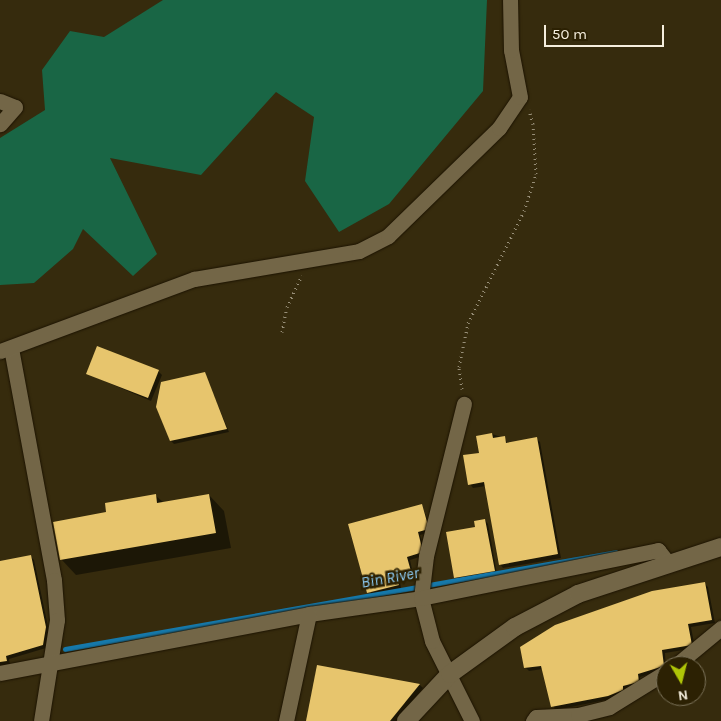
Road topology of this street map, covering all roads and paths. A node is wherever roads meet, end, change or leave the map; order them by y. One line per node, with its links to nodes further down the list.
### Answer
1 (510, 0): 2 (street)
2 (520, 97): 5 (street); 8 (path)
3 (0, 101): 4 (street)
4 (0, 124)
5 (308, 258): 6 (path); 7 (street)
6 (282, 332)
7 (6, 349): 15 (street)
8 (464, 404): 11 (street)
9 (721, 547): 10 (street)
10 (669, 564): 11 (street); 17 (street)
11 (421, 598): 12 (street); 17 (street)
12 (309, 614): 15 (street); 20 (street)
13 (721, 628): 14 (street)
14 (687, 656)
15 (51, 662): 16 (street); 19 (street)
16 (0, 673)
17 (450, 674): 21 (street); 22 (street)
18 (656, 678): 23 (street)
19 (41, 721)
20 (286, 721)
21 (406, 721)
22 (472, 721)
23 (533, 721)

